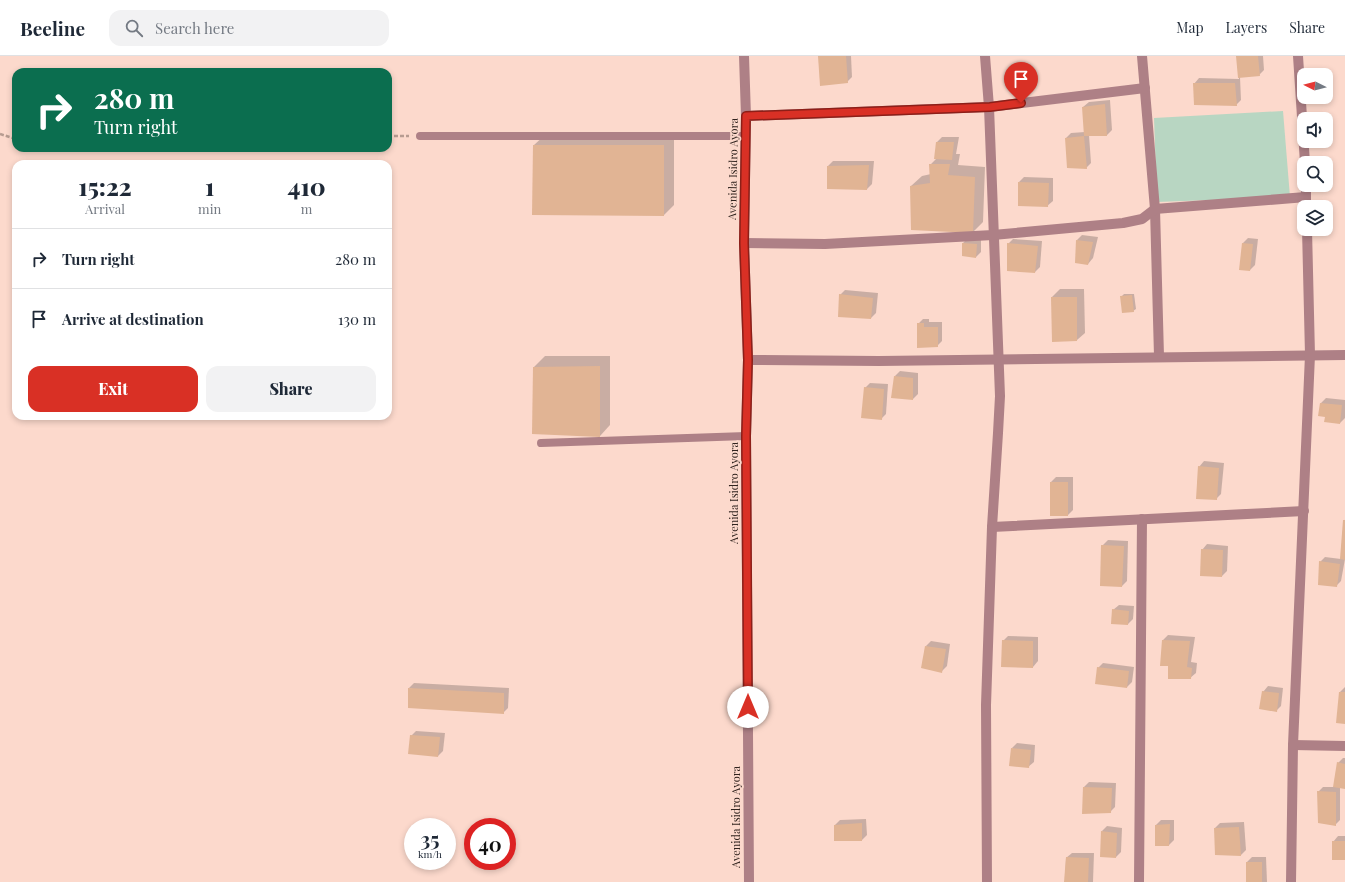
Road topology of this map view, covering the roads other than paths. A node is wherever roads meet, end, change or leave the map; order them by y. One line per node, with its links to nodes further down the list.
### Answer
1 (744, 56): 7 (street, Avenida Isidro Ayora)
2 (985, 56): 6 (street)
3 (1142, 56): 5 (street)
4 (1298, 56): 10 (street)
5 (1145, 88): 6 (street); 12 (street)
6 (990, 107): 7 (street); 13 (street)
7 (746, 116): 9 (street, Avenida Isidro Ayora)
8 (420, 136): 9 (lane)
9 (746, 136): 15 (street, Avenida Isidro Ayora)
10 (1305, 156)
11 (1297, 202): 12 (street)
12 (1155, 209): 13 (street); 18 (street)
13 (993, 235): 15 (street); 19 (street)
14 (1307, 236): 16 (street)
15 (744, 243): 20 (street, Avenida Isidro Ayora)
16 (1310, 355): 17 (street); 18 (street); 23 (street)
17 (1345, 355)
18 (1159, 356): 19 (street)
19 (999, 359): 20 (street); 25 (street)
20 (748, 360): 21 (street, Avenida Isidro Ayora)
21 (746, 436): 22 (lane); 28 (street, Avenida Isidro Ayora)
22 (541, 443)
23 (1304, 511): 24 (street); 26 (street)
24 (1142, 519): 25 (street); 30 (street)
25 (992, 527): 29 (street)
26 (1294, 745): 27 (street); 31 (street)
27 (1345, 746)
28 (749, 882)
29 (987, 882)
30 (1139, 882)
31 (1291, 882)

